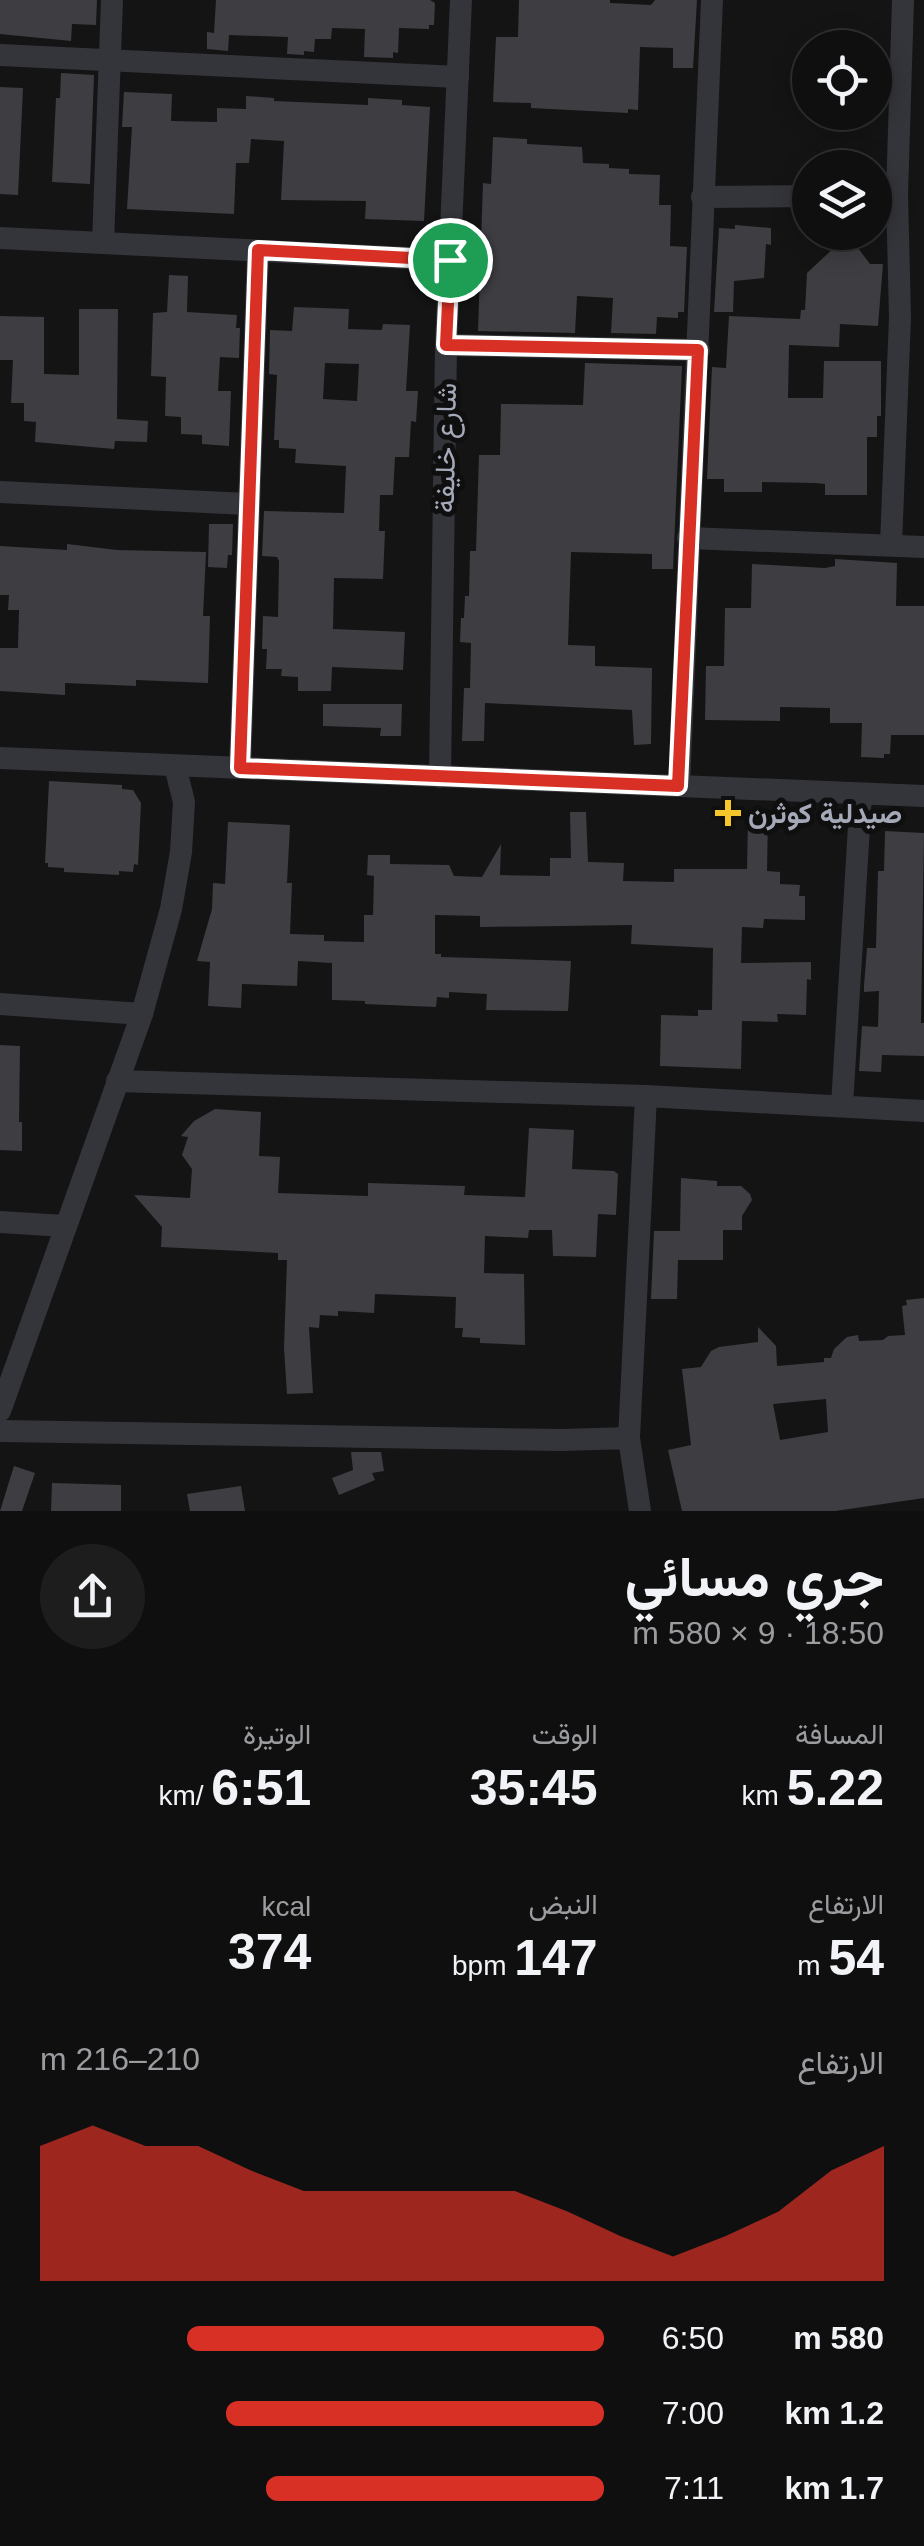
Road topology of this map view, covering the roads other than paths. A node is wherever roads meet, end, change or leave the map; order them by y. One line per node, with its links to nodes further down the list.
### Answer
1 (112, 0): 6 (street)
2 (461, 0): 7 (street, شارع خليفة)
3 (712, 0): 10 (street)
4 (903, 0): 8 (street)
5 (0, 55): 6 (street)
6 (110, 60): 7 (street); 12 (street)
7 (458, 76): 15 (street, شارع خليفة)
8 (890, 150)
9 (792, 196): 10 (street)
10 (702, 197): 17 (street)
11 (0, 238): 12 (street)
12 (103, 243): 14 (street)
13 (892, 248): 21 (street)
14 (258, 250): 15 (street); 19 (street)
15 (450, 260): 16 (street, شارع خليفة)
16 (446, 345): 17 (street); 26 (street, شارع خليفة)
17 (698, 350): 20 (street)
18 (0, 492): 19 (street)
19 (247, 504): 25 (street)
20 (688, 538): 21 (street); 27 (street)
21 (891, 546): 22 (street)
22 (924, 546)
23 (0, 758): 24 (street)
24 (174, 766): 25 (street); 31 (street)
25 (240, 768): 26 (street)
26 (440, 776): 27 (street)
27 (678, 786): 28 (street)
28 (861, 794): 29 (street); 34 (street)
29 (924, 796)
30 (0, 1004): 31 (street)
31 (142, 1014): 32 (street)
32 (117, 1081): 33 (street); 37 (street)
33 (646, 1096): 34 (street); 40 (street)
34 (842, 1105): 35 (street)
35 (924, 1111)
36 (0, 1222): 37 (street)
37 (66, 1226): 38 (street)
38 (0, 1411)
39 (0, 1432): 40 (street)
40 (629, 1438): 41 (street)
41 (640, 1511)

